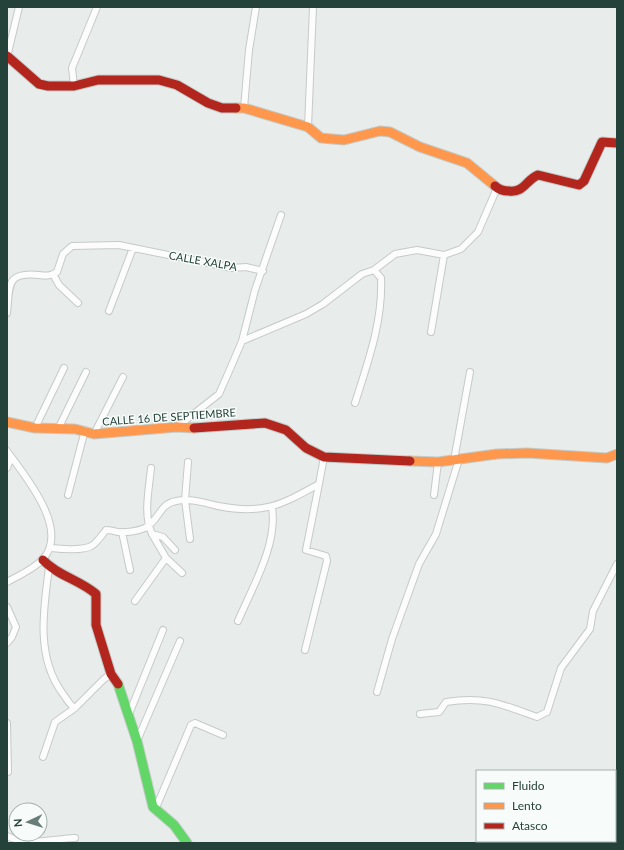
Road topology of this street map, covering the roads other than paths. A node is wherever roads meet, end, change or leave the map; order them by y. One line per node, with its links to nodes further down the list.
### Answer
1 (19, 7): 5 (street)
2 (97, 7): 6 (street)
3 (256, 7): 7 (street)
4 (313, 7): 8 (street)
5 (7, 56): 6 (street)
6 (74, 86): 7 (street)
7 (244, 108): 8 (street)
8 (308, 127): 10 (street)
9 (617, 143): 10 (street)
10 (497, 188): 13 (street)
11 (281, 215): 15 (street)
12 (133, 248): 15 (street, CALLE XALPA); 16 (street, CALLE XALPA); 18 (street)
13 (444, 255): 14 (street); 20 (street)
14 (374, 270): 21 (street); 26 (street)
15 (263, 271): 21 (street)
16 (53, 274): 17 (street); 19 (street)
17 (78, 304)
18 (108, 311)
19 (7, 313)
20 (431, 332)
21 (242, 341): 28 (street)
22 (64, 368): 29 (street)
23 (86, 372): 30 (street)
24 (470, 372): 37 (street)
25 (123, 377): 32 (street)
26 (355, 403)
27 (7, 422): 29 (street, CALLE 16 DE SEPTIEMBRE)
28 (178, 427): 32 (street, CALLE 16 DE SEPTIEMBRE); 36 (street, CALLE 16 DE SEPTIEMBRE)
29 (35, 428): 30 (street, CALLE 16 DE SEPTIEMBRE)
30 (58, 429): 31 (street, CALLE 16 DE SEPTIEMBRE)
31 (85, 430): 32 (street, CALLE 16 DE SEPTIEMBRE); 43 (street)
32 (94, 434)
33 (7, 451): 35 (street)
34 (617, 454): 37 (street)
35 (11, 457): 40 (street); 51 (street)
36 (324, 457): 39 (street); 42 (street)
37 (456, 460): 39 (street); 68 (street)
38 (188, 462): 45 (street)
39 (438, 462): 44 (street)
40 (7, 468)
41 (151, 468): 47 (street)
42 (319, 484): 46 (street); 66 (street)
43 (68, 495)
44 (434, 495)
45 (185, 500): 46 (street); 47 (street); 50 (street)
46 (272, 508): 62 (street)
47 (149, 526): 48 (street); 49 (street)
48 (122, 532): 51 (street); 57 (street)
49 (152, 534): 52 (street); 53 (street)
50 (190, 539)
51 (50, 548): 54 (street)
52 (175, 550)
53 (166, 558): 58 (street); 60 (street)
54 (43, 560): 56 (street); 59 (street)
55 (617, 564): 71 (street)
56 (49, 568): 67 (street); 69 (street)
57 (130, 570)
58 (182, 573)
59 (7, 582)
60 (135, 600)
61 (7, 607): 65 (street)
62 (238, 621)
63 (163, 630): 70 (street)
64 (180, 641): 74 (street)
65 (7, 644)
66 (305, 650)
67 (111, 674): 69 (street); 70 (street)
68 (377, 692)
69 (75, 708): 75 (street)
70 (129, 714): 74 (street)
71 (420, 714)
72 (7, 723): 76 (street)
73 (223, 735): 77 (street)
74 (137, 741): 77 (street)
75 (43, 757)
76 (8, 772)
77 (155, 810): 80 (street)
78 (7, 836): 79 (street)
79 (75, 838)
80 (187, 843)

